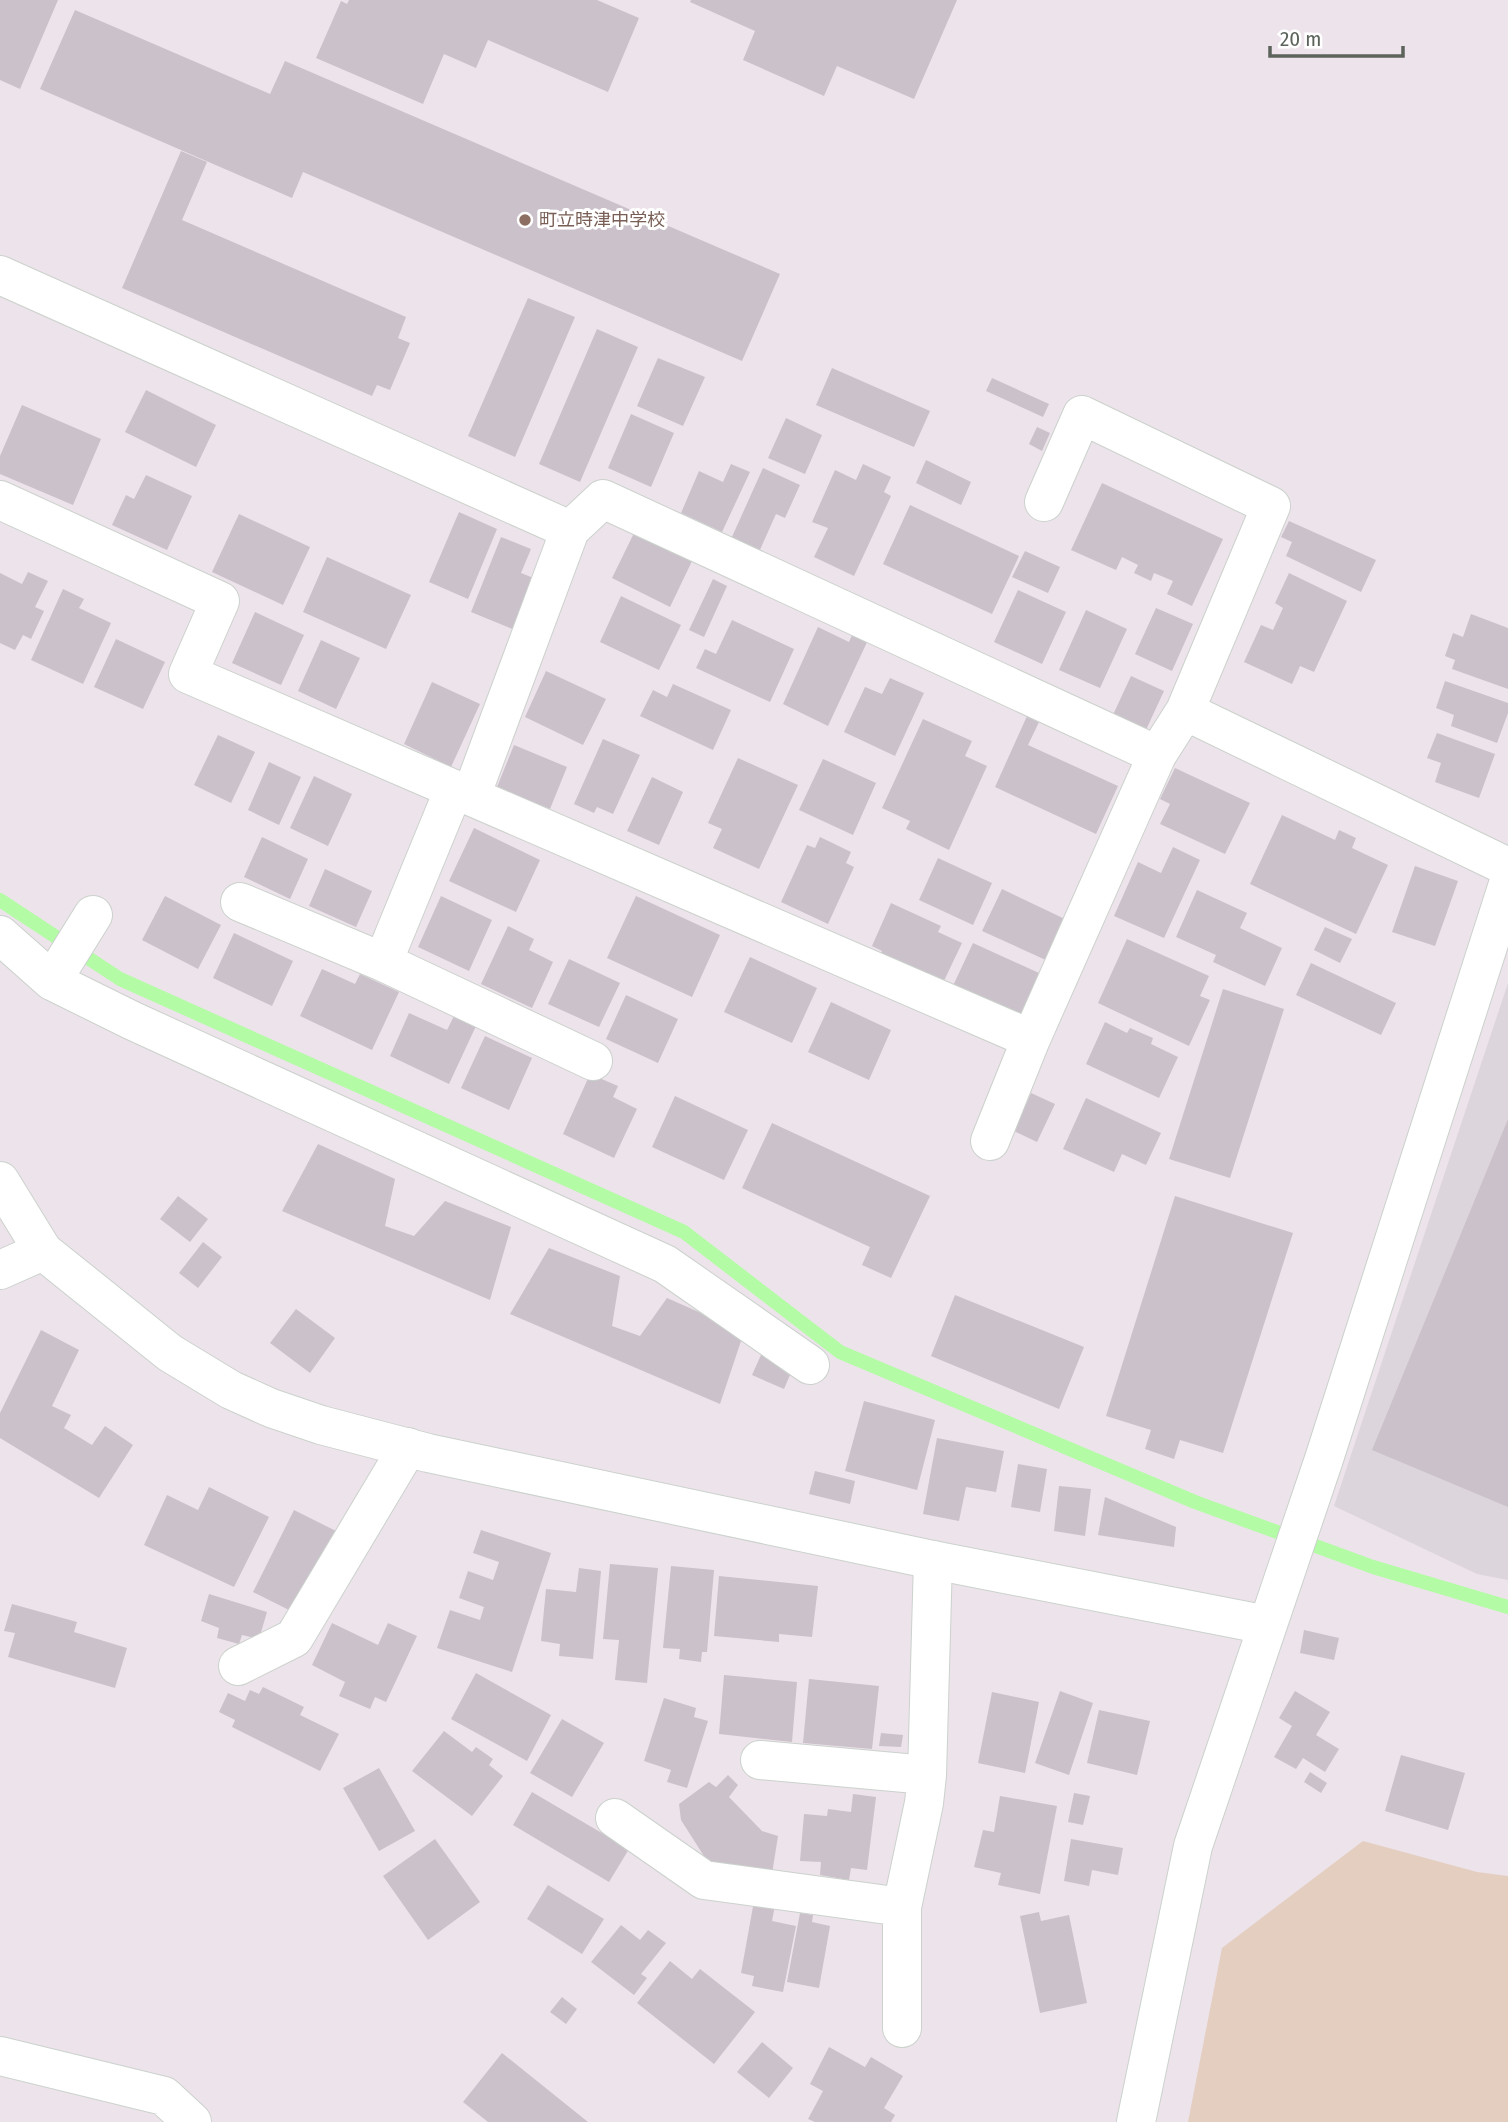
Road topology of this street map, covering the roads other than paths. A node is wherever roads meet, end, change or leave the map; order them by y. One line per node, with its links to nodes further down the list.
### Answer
1 (0, 275): 4 (street)
2 (0, 500): 7 (street)
3 (1044, 502): 5 (street)
4 (570, 530): 6 (street); 7 (street)
5 (1185, 711): 6 (street); 8 (street)
6 (1157, 755): 15 (street)
7 (463, 792): 13 (street); 15 (street)
8 (1508, 867)
9 (1508, 884): 24 (street)
10 (240, 902): 13 (street)
11 (93, 915): 14 (street)
12 (0, 935): 14 (street)
13 (383, 962): 16 (street)
14 (52, 981): 21 (street)
15 (1031, 1039): 17 (street)
16 (593, 1061)
17 (990, 1141)
18 (0, 1181): 19 (street)
19 (43, 1251): 20 (street); 22 (street)
20 (0, 1270)
21 (810, 1365)
22 (408, 1447): 23 (street); 25 (street)
23 (933, 1560): 24 (street); 27 (street)
24 (1267, 1625): 33 (street)
25 (238, 1666)
26 (760, 1760): 27 (street)
27 (927, 1774): 29 (street)
28 (615, 1818): 29 (street)
29 (902, 1908): 30 (street)
30 (902, 2028)
31 (0, 2056): 32 (street)
32 (192, 2122)
33 (1136, 2122)

